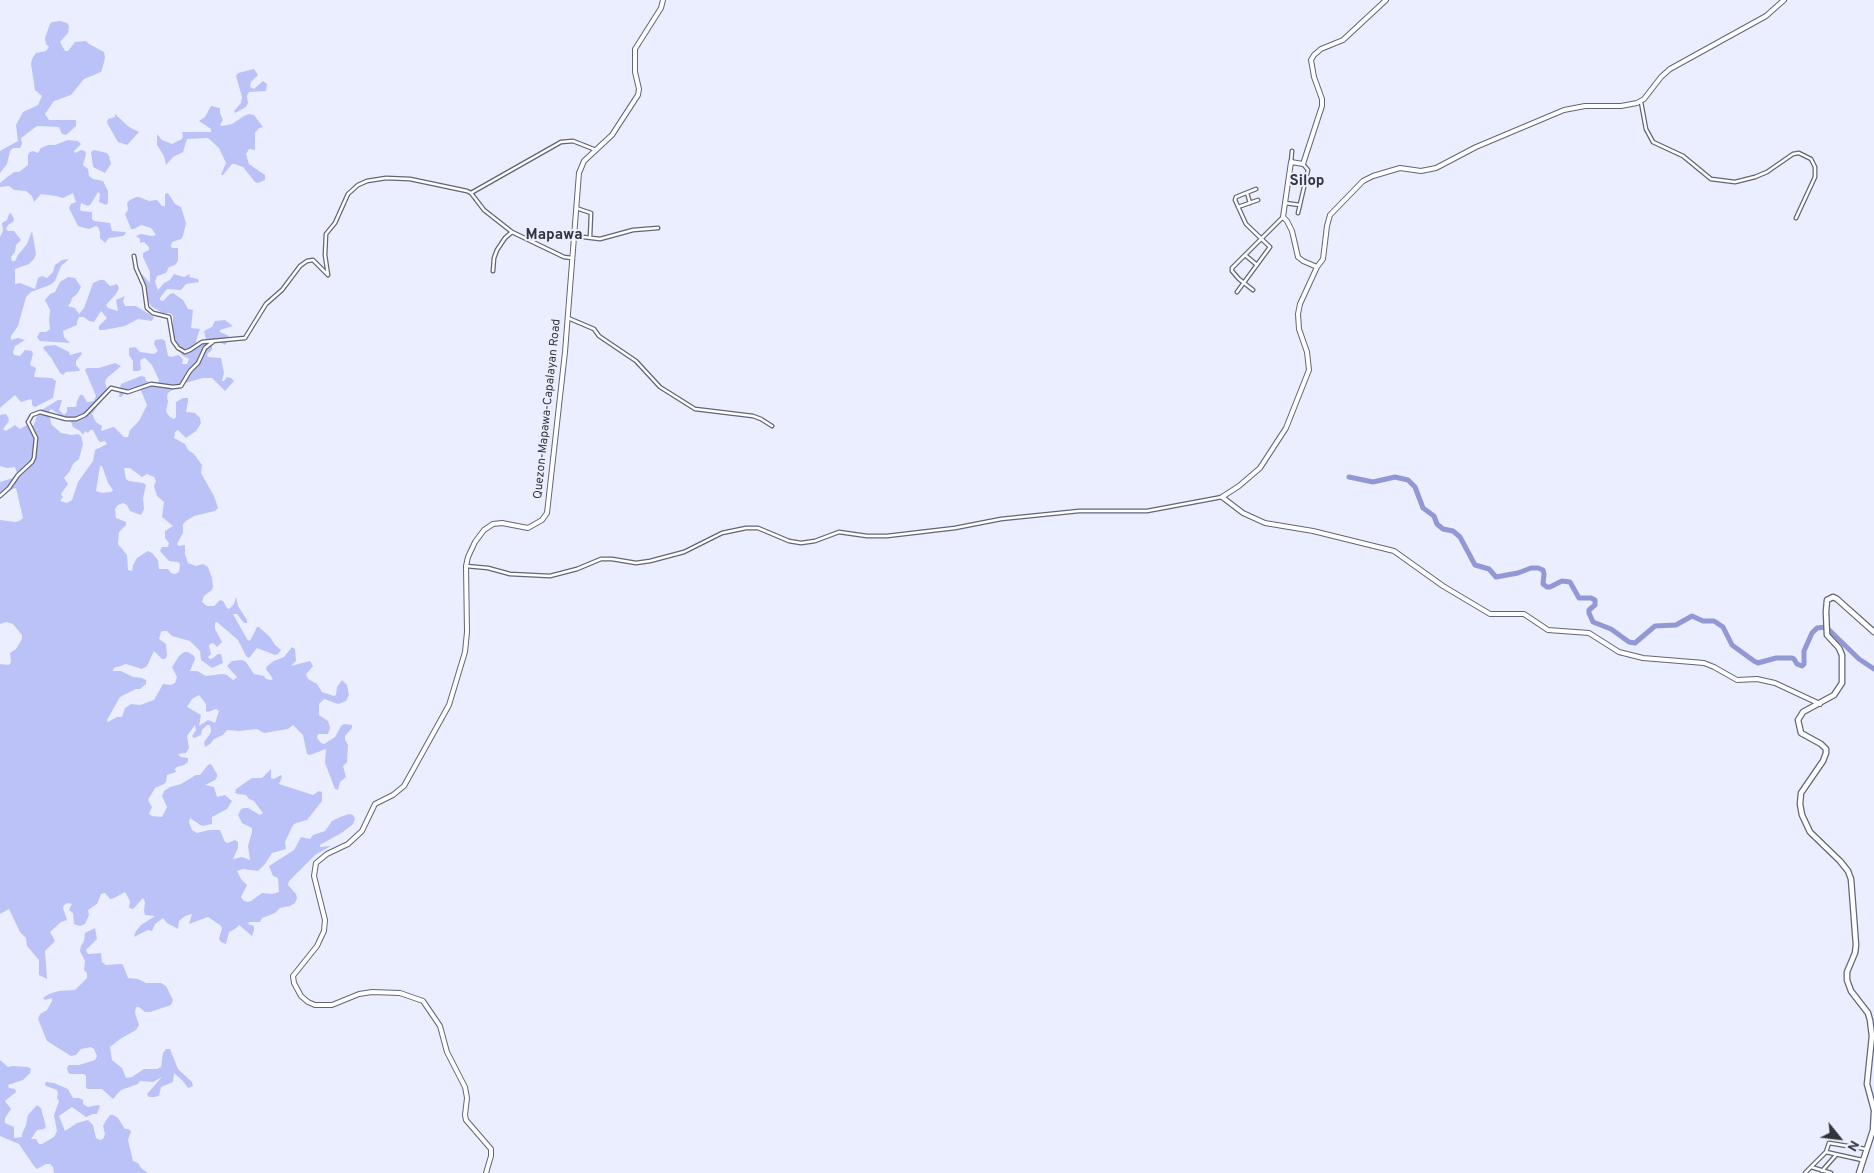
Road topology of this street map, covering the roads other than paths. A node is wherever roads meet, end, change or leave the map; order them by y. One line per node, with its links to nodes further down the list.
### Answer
1 (663, 0): 5 (street, Quezon-Mapawa-Capalayan Road)
2 (1386, 0): 8 (street)
3 (1784, 0): 4 (street)
4 (1641, 102): 22 (street); 32 (street)
5 (596, 150): 12 (street); 18 (street, Quezon-Mapawa-Capalayan Road)
6 (1292, 151): 7 (street)
7 (1290, 162): 8 (street); 9 (street)
8 (1302, 164): 10 (street)
9 (1288, 176): 10 (street); 16 (street)
10 (1305, 182): 17 (street)
11 (1256, 190): 13 (street)
12 (472, 193): 24 (street); 38 (street)
13 (1247, 193): 15 (street); 19 (street)
14 (1258, 200): 15 (street)
15 (1250, 202): 19 (street)
16 (1285, 202): 17 (street); 21 (street)
17 (1300, 205): 20 (street)
18 (575, 208): 25 (street, Quezon-Mapawa-Capalayan Road); 26 (street)
19 (1238, 208): 27 (street)
20 (1298, 213)
21 (1283, 216): 27 (street); 32 (street)
22 (1796, 218)
23 (658, 228): 26 (street)
24 (512, 232): 30 (street); 33 (street)
25 (573, 236): 26 (street); 30 (street, Quezon-Mapawa-Capalayan Road)
26 (590, 237)
27 (1261, 238): 28 (street); 31 (street)
28 (1246, 255): 31 (street); 34 (street)
29 (134, 256): 38 (street)
30 (572, 258): 37 (street, Quezon-Mapawa-Capalayan Road)
31 (1257, 264): 34 (street)
32 (1317, 267): 41 (street)
33 (492, 270)
34 (1243, 283): 35 (street); 36 (street)
35 (1253, 290)
36 (1237, 292)
37 (568, 318): 39 (street); 42 (street, Quezon-Mapawa-Capalayan Road)
38 (215, 340): 40 (street)
39 (772, 426)
40 (0, 496)
41 (1222, 497): 42 (street); 44 (street)
42 (466, 566): 52 (street, Quezon-Mapawa-Capalayan Road)
43 (1874, 632): 44 (main road)
44 (1820, 704): 45 (main road)
45 (1874, 1111): 46 (main road)
46 (1866, 1149): 47 (street); 49 (main road)
47 (1826, 1152): 48 (street); 50 (street)
48 (1836, 1155): 49 (street); 51 (street)
49 (1862, 1160): 55 (main road)
50 (1810, 1167): 51 (street); 53 (street)
51 (1822, 1171): 54 (street)
52 (486, 1173)
53 (1805, 1173)
54 (1831, 1173)
55 (1859, 1173)

